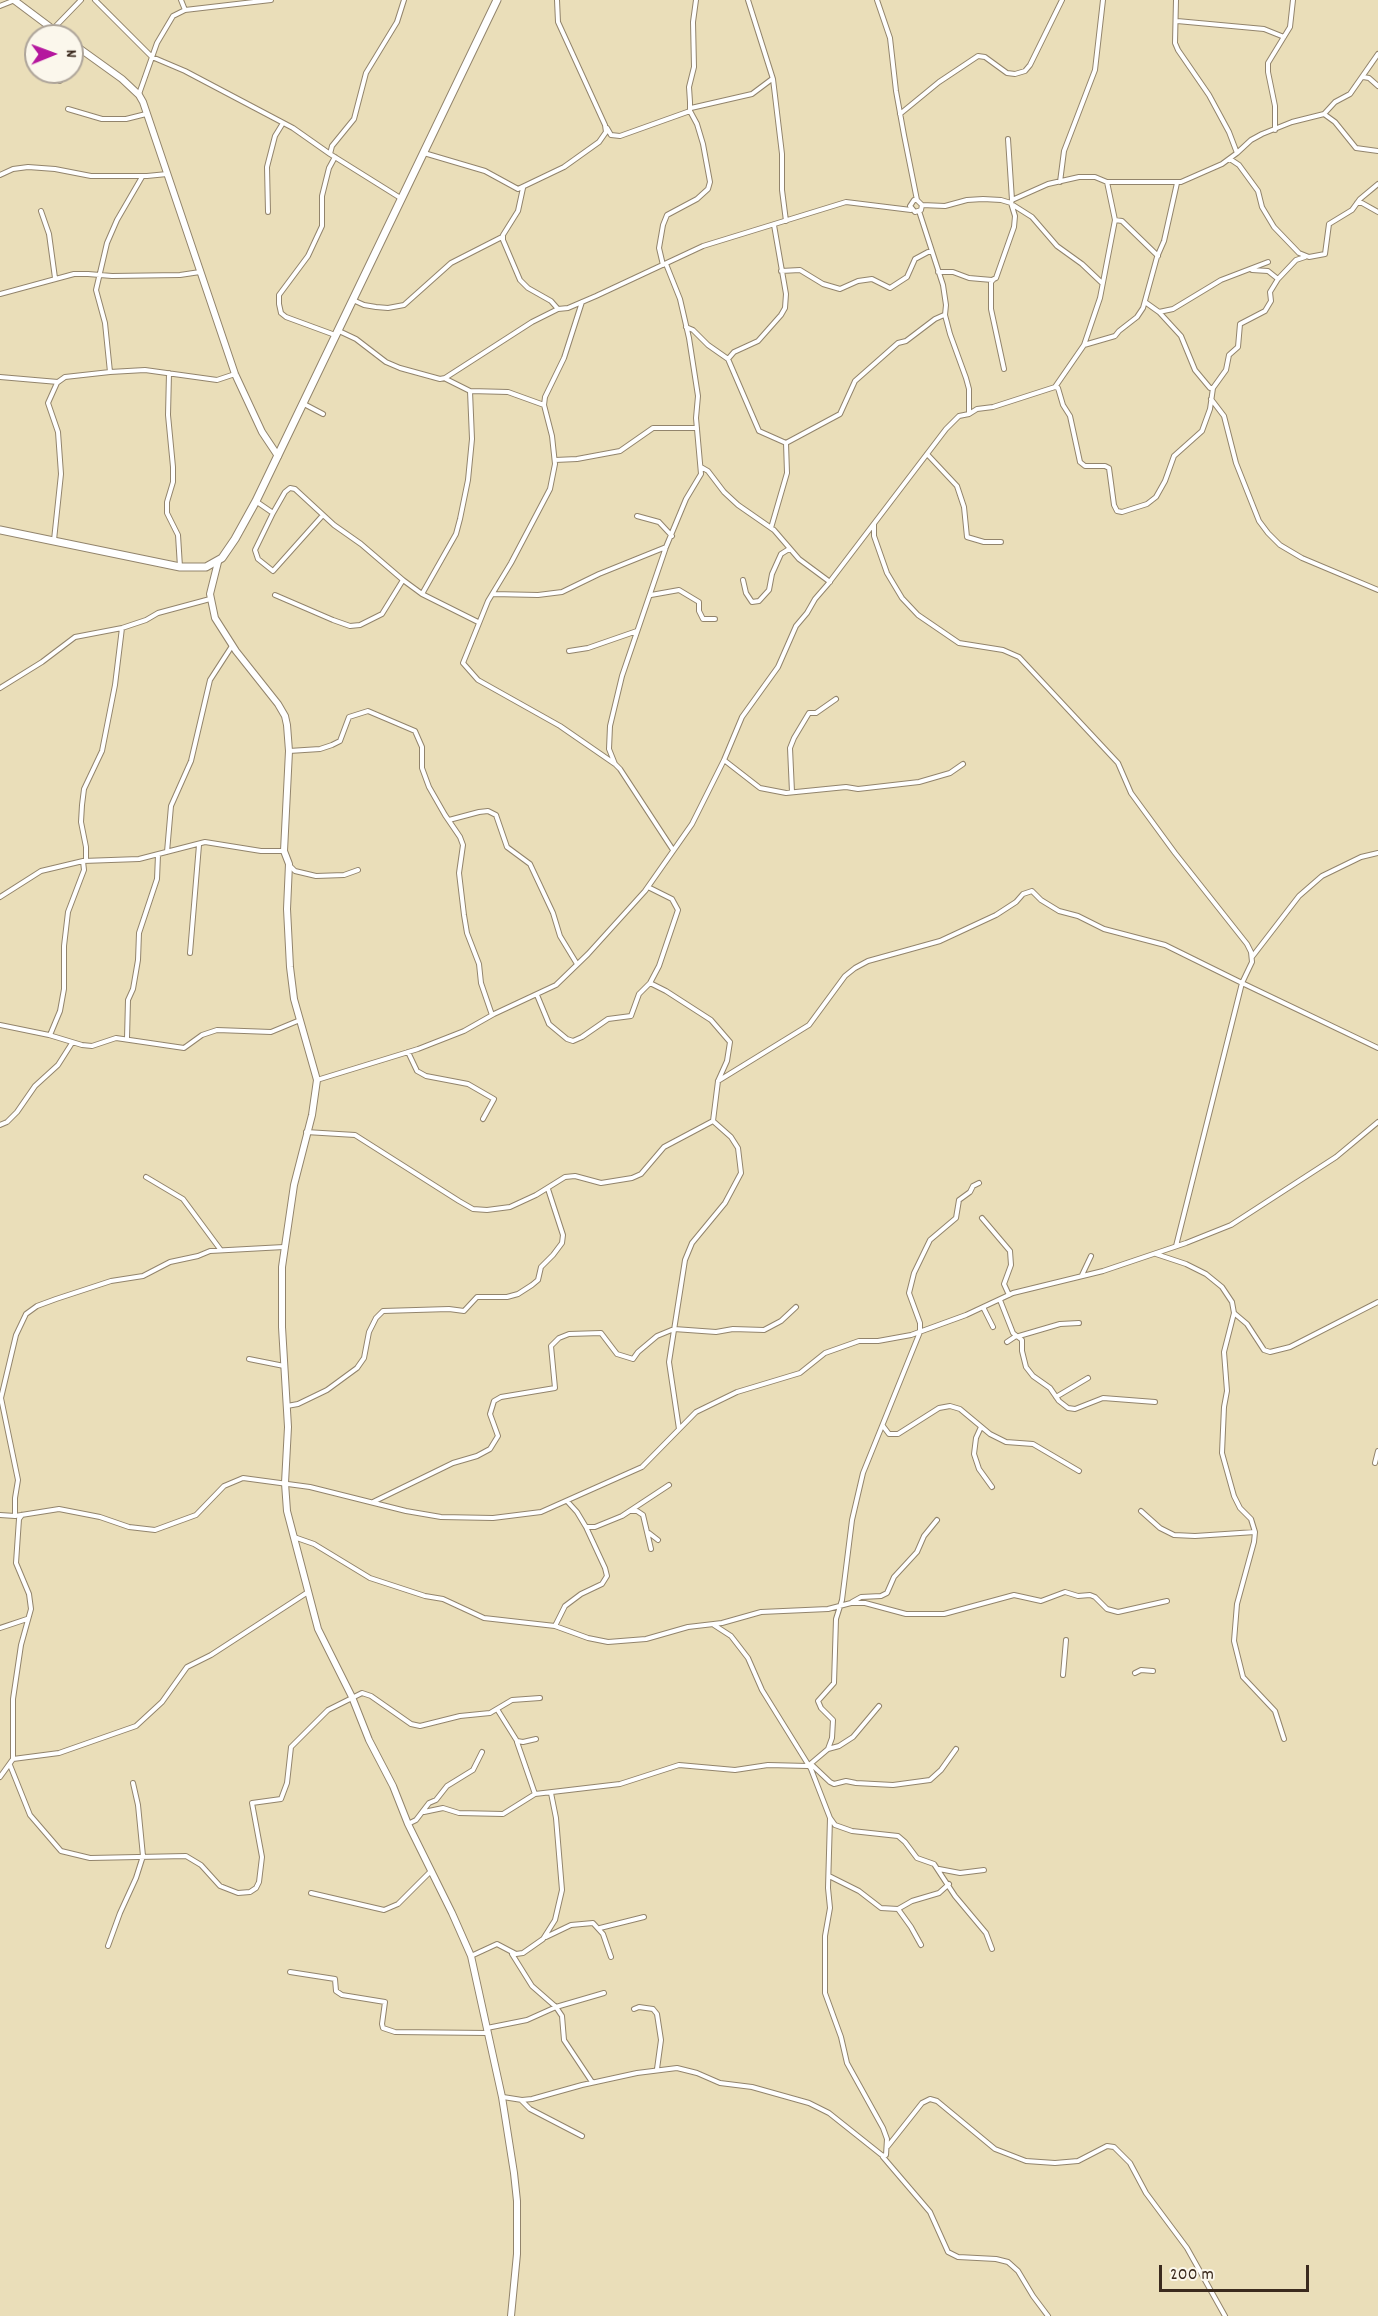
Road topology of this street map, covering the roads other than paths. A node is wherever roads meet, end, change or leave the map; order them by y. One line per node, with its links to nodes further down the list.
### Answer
1 (14, 0): 17 (street); 20 (main road)
2 (81, 0): 21 (street)
3 (95, 0): 25 (street)
4 (181, 0): 18 (street)
5 (271, 0): 16 (street)
6 (404, 0): 42 (street)
7 (496, 0): 40 (main road)
8 (556, 0): 36 (street)
9 (696, 0): 31 (street)
10 (748, 0): 27 (street)
11 (877, 0): 33 (street)
12 (1062, 0): 33 (street)
13 (1102, 0): 48 (street)
14 (1176, 0): 19 (street)
15 (1293, 0): 22 (street)
16 (260, 1): 18 (street)
17 (0, 6)
18 (185, 10): 25 (street)
19 (1177, 21): 22 (street); 41 (street)
20 (46, 24)
21 (58, 24)
22 (1284, 37): 37 (street)
23 (84, 52): 29 (main road)
24 (1378, 54): 26 (street)
25 (152, 57): 29 (street); 35 (street)
26 (1363, 77): 28 (street); 34 (street)
27 (772, 79): 31 (street); 66 (street)
28 (1378, 86)
29 (139, 95): 32 (main road)
30 (68, 109): 32 (street)
31 (691, 110): 36 (street); 73 (street)
32 (147, 114): 45 (main road)
33 (900, 114): 56 (street)
34 (1324, 114): 37 (street); 39 (street)
35 (283, 123): 42 (street); 62 (street)
36 (606, 126): 53 (street)
37 (1275, 130): 41 (street)
38 (1008, 139): 57 (street)
39 (1378, 151)
40 (424, 153): 52 (street); 54 (main road)
41 (1238, 153): 44 (street)
42 (330, 154): 43 (street)
43 (334, 157): 54 (street); 91 (street)
44 (1230, 159): 50 (street); 71 (street)
45 (167, 174): 47 (street); 76 (main road)
46 (0, 175): 47 (street)
47 (142, 177): 78 (street)
48 (1060, 182): 49 (street); 57 (street)
49 (1107, 183): 50 (street); 65 (street)
50 (1177, 183): 70 (street)
51 (1378, 184): 58 (street)
52 (514, 188): 53 (street); 55 (street)
53 (523, 188): 55 (street)
54 (402, 199): 84 (main road)
55 (520, 200): 68 (street)
56 (917, 200): 59 (street); 60 (street)
57 (1012, 203): 59 (street); 80 (street); 82 (street)
58 (1357, 203): 64 (street); 71 (street)
59 (922, 206): 63 (street)
60 (911, 210): 63 (street); 66 (street)
61 (41, 211): 79 (street)
62 (268, 212)
63 (919, 212): 69 (street)
64 (1378, 212)
65 (1115, 220): 70 (street); 82 (street)
66 (786, 221): 67 (street)
67 (774, 225): 73 (street); 75 (street)
68 (502, 237): 84 (street); 87 (street)
69 (932, 252): 75 (street); 77 (street)
70 (1158, 256): 86 (street)
71 (1305, 257): 81 (street)
72 (1268, 262): 74 (street)
73 (664, 264): 85 (street); 90 (street)
74 (1250, 270): 81 (street); 88 (street)
75 (781, 271): 93 (street)
76 (201, 272): 78 (street); 97 (main road)
77 (938, 272): 80 (street); 89 (street)
78 (99, 274): 79 (street); 95 (street)
79 (55, 278): 83 (street)
80 (996, 278): 94 (street)
81 (1278, 279): 102 (street)
82 (1102, 283): 92 (street)
83 (0, 294)
84 (353, 300): 91 (main road)
85 (582, 302): 87 (street); 106 (street)
86 (1145, 302): 88 (street); 92 (street)
87 (558, 309): 99 (street)
88 (1159, 312): 102 (street)
89 (945, 315): 108 (street); 110 (street)
90 (686, 327): 93 (street); 109 (street)
91 (338, 333): 99 (street); 105 (main road)
92 (1084, 345): 101 (street)
93 (728, 359): 110 (street)
94 (1004, 369)
95 (110, 372): 96 (street); 100 (street)
96 (169, 374): 97 (street); 128 (street)
97 (235, 374): 112 (main road)
98 (0, 377): 100 (street)
99 (445, 378): 103 (street)
100 (58, 382): 123 (street)
101 (1054, 387): 104 (street); 108 (street)
102 (1213, 388): 104 (street)
103 (470, 391): 106 (street); 133 (street)
104 (1211, 399): 132 (street)
105 (304, 404): 107 (street); 112 (main road)
106 (544, 405): 113 (street)
107 (323, 414)
108 (969, 414): 111 (street)
109 (697, 428): 113 (street); 114 (street)
110 (786, 443): 120 (street)
111 (927, 454): 119 (street); 124 (street)
112 (278, 456): 115 (main road)
113 (555, 460): 134 (street)
114 (701, 467): 120 (street); 122 (street)
115 (256, 501): 116 (street); 127 (main road)
116 (273, 513): 117 (street); 117 (street)
117 (322, 515): 129 (street)
118 (637, 516): 122 (street)
119 (874, 524): 131 (street); 164 (street)
120 (771, 528): 126 (street)
121 (0, 530): 123 (main road)
122 (672, 536): 125 (street)
123 (54, 540): 128 (main road)
124 (1001, 542)
125 (666, 547): 134 (street); 135 (street)
126 (789, 549): 130 (street); 131 (street)
127 (218, 562): 128 (main road); 137 (main road)
128 (180, 567)
129 (403, 580): 133 (street); 136 (street)
130 (743, 580)
131 (830, 582): 147 (street)
132 (1378, 590)
133 (422, 594): 139 (street)
134 (492, 594): 139 (street)
135 (651, 595): 138 (street); 141 (street)
136 (275, 596)
137 (210, 599): 140 (street); 142 (main road)
138 (715, 619)
139 (478, 622): 148 (street)
140 (122, 628): 144 (street); 158 (street)
141 (637, 631): 143 (street); 148 (street)
142 (232, 646): 146 (main road); 155 (street)
143 (569, 651)
144 (0, 688)
145 (836, 699): 150 (street)
146 (288, 751): 151 (street); 154 (main road)
147 (724, 760): 150 (street); 153 (street)
148 (615, 764): 153 (street)
149 (963, 764): 150 (street)
150 (792, 792)
151 (449, 820): 165 (street); 169 (street)
152 (200, 845): 154 (street); 155 (street); 163 (street)
153 (673, 850): 161 (street)
154 (284, 851): 159 (main road)
155 (167, 852): 157 (street)
156 (1378, 853): 164 (street)
157 (158, 855): 158 (street); 173 (street)
158 (85, 861): 162 (street); 172 (street)
159 (289, 864): 160 (street); 170 (main road)
160 (358, 870)
161 (648, 887): 165 (street); 166 (street)
162 (0, 897)
163 (190, 953)
164 (1252, 957): 167 (street)
165 (577, 965): 168 (street)
166 (650, 983): 168 (street); 178 (street)
167 (1242, 983): 175 (street); 178 (street); 188 (street)
168 (537, 995): 169 (street)
169 (492, 1016): 176 (street)
170 (300, 1020): 173 (street); 177 (main road)
171 (0, 1025): 172 (street)
172 (50, 1035): 174 (street)
173 (127, 1038): 174 (street)
174 (72, 1043): 182 (street)
175 (1378, 1048)
176 (408, 1052): 177 (street); 179 (street)
177 (317, 1080): 183 (main road)
178 (718, 1081): 180 (street)
179 (483, 1119)
180 (713, 1121): 186 (street); 202 (street)
181 (1378, 1122): 188 (street)
182 (0, 1125)
183 (306, 1132): 186 (street); 189 (main road)
184 (146, 1177): 190 (street)
185 (979, 1183): 203 (street)
186 (548, 1189): 211 (street)
187 (982, 1218): 194 (street)
188 (1176, 1246): 191 (street)
189 (284, 1247): 190 (street); 207 (main road)
190 (220, 1249): 227 (street)
191 (1155, 1254): 193 (street); 199 (street)
192 (1091, 1257): 193 (street)
193 (1082, 1276): 194 (street)
194 (1009, 1295): 195 (street)
195 (1000, 1300): 198 (street); 204 (street)
196 (1378, 1302): 199 (street)
197 (796, 1307): 202 (street)
198 (983, 1307): 201 (street); 203 (street)
199 (1234, 1313): 230 (street)
200 (1079, 1323): 204 (street)
201 (993, 1327)
202 (674, 1329): 214 (street); 222 (street)
203 (920, 1332): 212 (street); 214 (street)
204 (1017, 1336): 205 (street); 209 (street)
205 (1007, 1342)
206 (249, 1359): 207 (street)
207 (284, 1366): 211 (main road)
208 (1088, 1378): 209 (street)
209 (1056, 1397): 210 (street)
210 (1155, 1402)
211 (287, 1406): 218 (main road)
212 (883, 1425): 213 (street); 237 (street)
213 (981, 1427): 217 (street); 220 (street)
214 (679, 1430): 221 (street)
215 (1378, 1450): 216 (street)
216 (1376, 1463)
217 (1079, 1471)
218 (285, 1483): 222 (street); 226 (street); 232 (main road)
219 (669, 1485): 223 (street)
220 (992, 1487)
221 (567, 1501): 222 (street); 229 (street)
222 (372, 1503)
223 (629, 1511): 229 (street); 231 (street)
224 (1140, 1511): 230 (street)
225 (0, 1515): 227 (street)
226 (22, 1515): 227 (street); 238 (street)
227 (15, 1516)
228 (937, 1520): 237 (street)
229 (586, 1527): 240 (street)
230 (1255, 1532): 251 (street)
231 (648, 1533): 233 (street); 234 (street)
232 (293, 1536): 235 (main road); 240 (street)
233 (658, 1540)
234 (651, 1549)
235 (308, 1592): 246 (main road); 256 (street)
236 (1167, 1601): 237 (street)
237 (846, 1604): 239 (street); 253 (street)
238 (28, 1619): 241 (street); 256 (street)
239 (714, 1624): 240 (street); 258 (street)
240 (555, 1626)
241 (0, 1628)
242 (1066, 1640): 245 (street)
243 (1153, 1671): 244 (street)
244 (1135, 1673)
245 (1063, 1675)
246 (352, 1697): 249 (street); 265 (main road); 266 (street)
247 (540, 1698): 249 (street)
248 (879, 1706): 253 (street)
249 (497, 1709): 252 (street)
250 (536, 1739): 252 (street)
251 (1284, 1739)
252 (517, 1741): 262 (street)
253 (828, 1749): 258 (street)
254 (956, 1749): 258 (street)
255 (482, 1752): 263 (street)
256 (13, 1759): 257 (street)
257 (10, 1765): 259 (street); 266 (street)
258 (809, 1765): 261 (street); 264 (street)
259 (0, 1777)
260 (133, 1783): 266 (street)
261 (551, 1793): 262 (street); 276 (street)
262 (535, 1794): 263 (street)
263 (424, 1812): 265 (street)
264 (830, 1818): 267 (street); 270 (street)
265 (408, 1824): 269 (main road)
266 (143, 1856): 278 (street)
267 (938, 1869): 268 (street); 271 (street)
268 (984, 1870)
269 (431, 1871): 272 (street); 281 (main road)
270 (828, 1875): 273 (street); 293 (street)
271 (949, 1884): 273 (street); 279 (street)
272 (311, 1893)
273 (898, 1909): 277 (street)
274 (644, 1917): 275 (street)
275 (600, 1928): 276 (street); 282 (street)
276 (543, 1939): 280 (street)
277 (921, 1945)
278 (108, 1946)
279 (993, 1949)
280 (512, 1952): 281 (street); 285 (street)
281 (471, 1956): 287 (main road)
282 (611, 1957)
283 (290, 1972): 287 (street)
284 (604, 1993): 285 (street)
285 (556, 2007): 287 (street); 289 (street)
286 (634, 2009): 288 (street)
287 (486, 2031): 290 (main road)
288 (657, 2069): 289 (street); 294 (street)
289 (592, 2082): 291 (street)
290 (502, 2097): 291 (street); 295 (main road)
291 (522, 2100): 292 (street)
292 (582, 2136)
293 (888, 2147): 294 (street); 297 (street)
294 (883, 2156): 296 (street)
295 (511, 2316)
296 (1048, 2316)
297 (1225, 2316)

